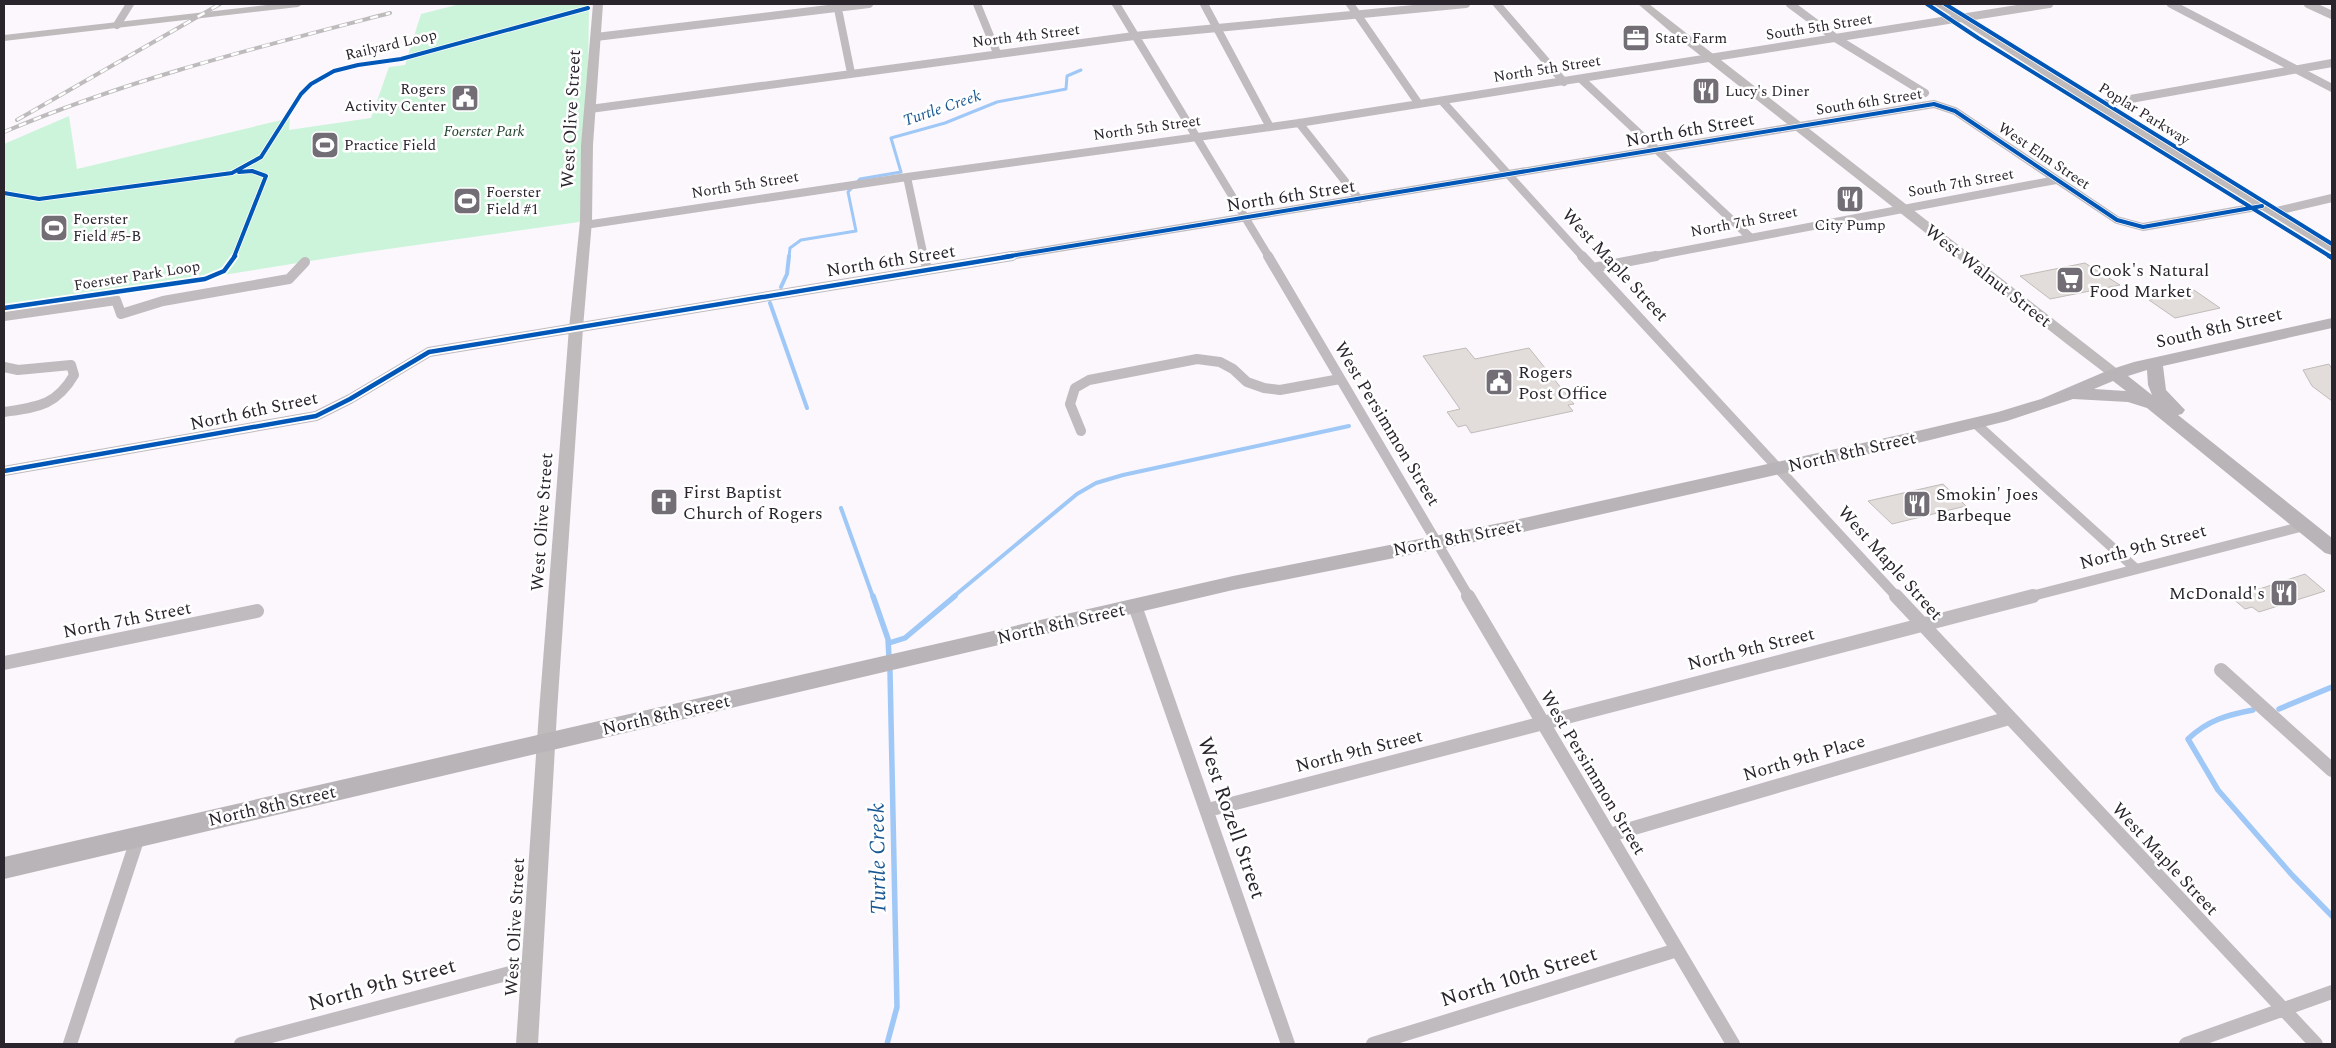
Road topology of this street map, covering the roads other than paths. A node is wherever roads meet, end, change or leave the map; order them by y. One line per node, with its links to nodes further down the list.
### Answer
1 (130, 4): 21 (street)
2 (298, 4): 21 (main road)
3 (598, 4): 24 (main road, West Olive Street)
4 (869, 4): 17 (street)
5 (977, 4): 27 (street)
6 (1116, 4): 23 (street, West Persimmon Street)
7 (1204, 4): 22 (street)
8 (1350, 4): 18 (street)
9 (1466, 4): 18 (street, North 4th Street)
10 (1497, 4): 33 (street)
11 (1643, 4): 28 (main road, West Walnut Street)
12 (1790, 4): 26 (street)
13 (1938, 4): 20 (main road)
14 (2049, 4): 20 (street, South 5th Street)
15 (2171, 4): 30 (street)
16 (2308, 4): 19 (street)
17 (837, 6): 24 (street); 31 (street)
18 (1357, 14): 22 (street, North 4th Street); 37 (street)
19 (2332, 15)
20 (1959, 19): 26 (street, South 5th Street); 38 (main road)
21 (117, 25): 25 (main road)
22 (1218, 28): 23 (street, North 4th Street); 43 (street)
23 (1134, 36): 27 (street, North 4th Street); 44 (street, West Persimmon Street)
24 (596, 37): 40 (main road, West Olive Street)
25 (4, 38)
26 (1837, 39): 28 (street, South 5th Street); 35 (street)
27 (997, 54): 31 (street, North 4th Street)
28 (1712, 58): 32 (street, North 5th Street); 42 (main road, West Walnut Street)
29 (2332, 63): 30 (street)
30 (2296, 69): 34 (street); 38 (street)
31 (850, 73): 40 (street, North 4th Street)
32 (1581, 79): 33 (street, North 5th Street); 45 (street)
33 (1564, 82): 36 (street, North 5th Street)
34 (2332, 88)
35 (1925, 93)
36 (1442, 101): 37 (street, North 5th Street); 46 (street, West Maple Street)
37 (1419, 104): 41 (street, North 5th Street)
38 (2097, 105): 51 (main road)
39 (1943, 106): 42 (street, South 6th Street); 48 (street, West Elm Street)
40 (590, 109): 55 (main road, West Olive Street)
41 (1299, 123): 43 (street, North 5th Street); 49 (street)
42 (1799, 126): 45 (street, North 6th Street); 52 (main road, West Walnut Street)
43 (1270, 127): 44 (street, North 5th Street)
44 (1196, 136): 47 (street, North 5th Street); 54 (street, West Persimmon Street)
45 (1656, 150): 46 (street, North 6th Street); 56 (street)
46 (1508, 174): 49 (street, North 6th Street); 59 (street, West Maple Street)
47 (907, 177): 55 (street, North 5th Street); 60 (street)
48 (2056, 180): 51 (street, West Elm Street); 52 (street, South 7th Street)
49 (1360, 198): 54 (street, North 6th Street)
50 (2332, 198): 53 (street)
51 (2262, 206): 53 (main road)
52 (1901, 208): 56 (street, North 7th Street); 66 (main road, West Walnut Street)
53 (2273, 212): 57 (main road)
54 (1246, 218): 60 (street, North 6th Street); 67 (street, West Persimmon Street)
55 (585, 225): 63 (main road, West Olive Street)
56 (1750, 237): 59 (street, North 7th Street)
57 (2332, 249)
58 (305, 262): 61 (street)
59 (1593, 268): 73 (street, West Maple Street)
60 (927, 269): 63 (street, North 6th Street)
61 (4, 316)
62 (2332, 322): 64 (main road, South 8th Street)
63 (576, 328): 74 (street, North 6th Street); 87 (main road, West Olive Street)
64 (2155, 363): 66 (main road, South 8th Street); 75 (main road)
65 (4, 367): 70 (street)
66 (2115, 374): 68 (main road, North 8th Street); 69 (main road, West Walnut Street)
67 (1340, 379): 72 (street); 77 (street, West Persimmon Street)
68 (2068, 394): 69 (main road); 71 (main road, North 8th Street)
69 (2158, 409): 75 (main road, West Walnut Street)
70 (4, 412)
71 (1975, 423): 73 (main road, North 8th Street); 79 (street)
72 (1081, 430)
73 (1780, 468): 77 (main road, North 8th Street); 82 (street, West Maple Street)
74 (4, 471)
75 (2264, 493): 76 (main road, West Walnut Street)
76 (2304, 526): 78 (main road, West Walnut Street); 79 (street, North 9th Street)
77 (1437, 542): 80 (main road, North 8th Street); 86 (street, West Persimmon Street)
78 (2332, 548)
79 (2136, 569): 82 (street, North 9th Street)
80 (1135, 606): 87 (main road, North 8th Street); 89 (street, West Rozell Street)
81 (256, 611): 83 (street, North 7th Street)
82 (1923, 626): 85 (street, West Maple Street); 86 (street, North 9th Street)
83 (4, 663)
84 (2221, 670): 88 (street)
85 (2009, 718): 90 (street, North 9th Place); 96 (street, West Maple Street)
86 (1544, 723): 89 (street, North 9th Street); 90 (street, West Persimmon Street)
87 (546, 743): 91 (main road, North 8th Street); 94 (main road, West Olive Street)
88 (2332, 770)
89 (1208, 810): 100 (street, West Rozell Street)
90 (1610, 835): 93 (street, West Persimmon Street)
91 (138, 837): 92 (main road, North 8th Street); 97 (street)
92 (4, 868)
93 (1677, 950): 101 (street, North 10th Street); 102 (street, West Persimmon Street)
94 (533, 968): 98 (street, North 9th Street); 99 (main road, West Olive Street)
95 (2332, 992): 96 (street)
96 (2283, 1010): 103 (street); 104 (street, West Maple Street)
97 (70, 1044)
98 (241, 1044)
99 (527, 1044)
100 (1288, 1044)
101 (1373, 1044)
102 (1732, 1044)
103 (2186, 1044)
104 (2316, 1044)

